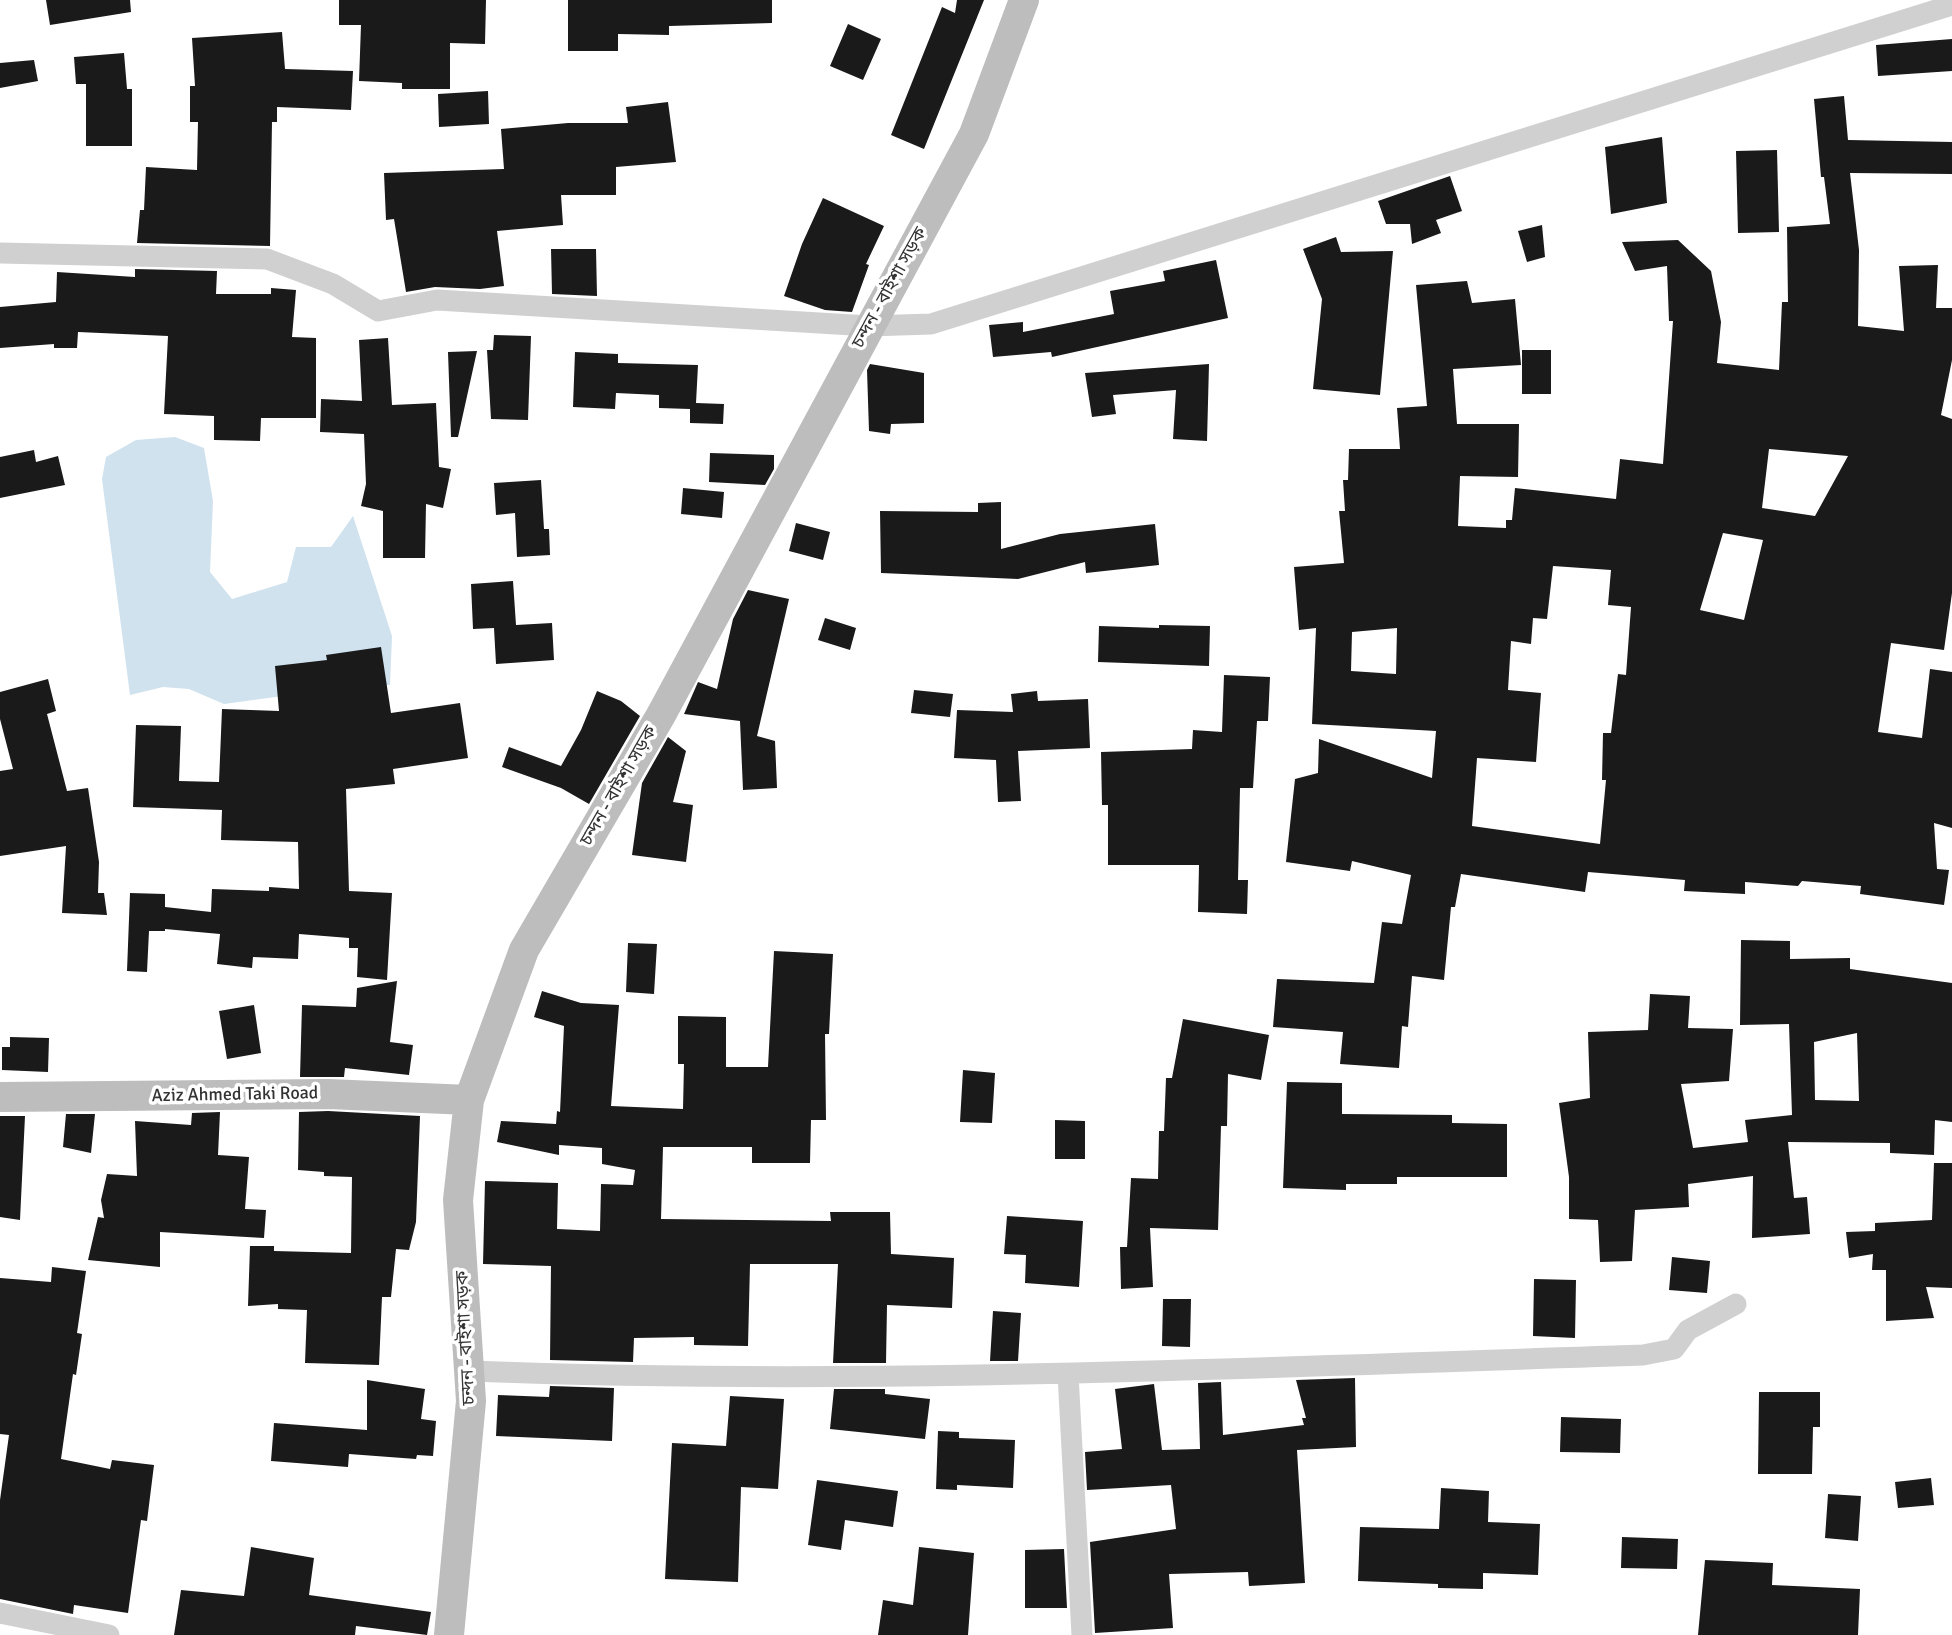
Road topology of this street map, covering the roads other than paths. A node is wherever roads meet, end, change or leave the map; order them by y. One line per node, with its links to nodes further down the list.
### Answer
1 (1024, 0): 4 (main road, চন্দন - বাইশা সড়ক)
2 (1952, 5): 4 (street)
3 (0, 253): 4 (street)
4 (869, 326): 6 (main road, চন্দন - বাইশা সড়ক)
5 (0, 1097): 6 (main road, Aziz Ahmed Taki Road)
6 (470, 1100): 8 (main road, চন্দন - বাইশা সড়ক)
7 (1735, 1304): 9 (street)
8 (469, 1371): 9 (street); 12 (main road, চন্দন - বাইশা সড়ক)
9 (1068, 1374): 13 (street)
10 (0, 1613): 11 (street)
11 (109, 1635)
12 (449, 1635)
13 (1083, 1635)

